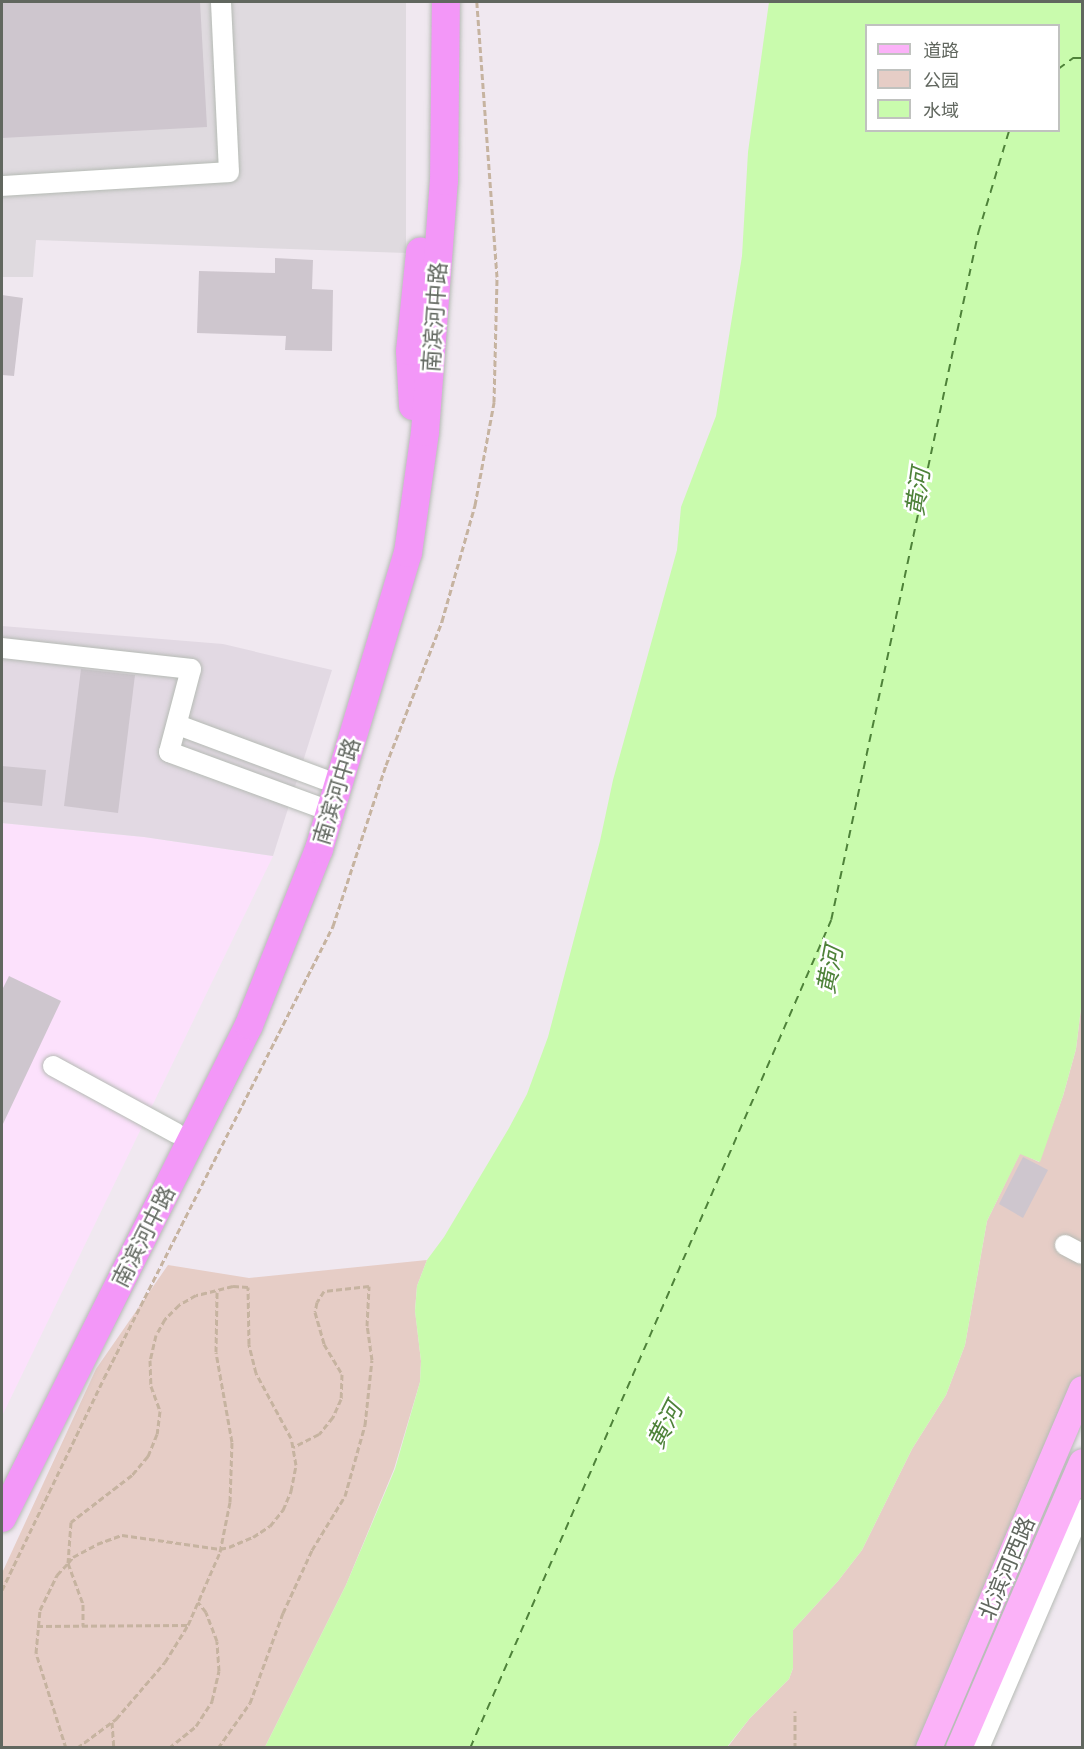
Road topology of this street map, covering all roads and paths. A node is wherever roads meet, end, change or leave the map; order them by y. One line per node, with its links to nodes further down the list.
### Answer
1 (221, 2): 4 (lane)
2 (430, 2): 7 (highway, 南滨河中路)
3 (446, 2): 19 (highway, 南滨河中路)
4 (2, 186)
5 (2, 648): 6 (lane)
6 (178, 725): 7 (lane); 8 (lane)
7 (323, 779): 8 (highway, 南滨河中路)
8 (316, 806): 10 (highway, 南滨河中路)
9 (52, 1066): 10 (lane)
10 (176, 1133): 17 (highway, 南滨河中路)
11 (1065, 1245): 12 (lane)
12 (1083, 1254)
13 (217, 1292): 15 (path); 20 (path); 21 (path)
14 (1083, 1389): 34 (main road, 北滨河西路)
15 (293, 1447): 20 (path); 32 (path)
16 (1083, 1462): 35 (main road, 北滨河西路)
17 (2, 1474)
18 (1083, 1509): 36 (lane)
19 (2, 1518)
20 (220, 1549): 21 (path); 22 (path)
21 (68, 1563): 24 (path); 25 (path)
22 (198, 1602): 23 (path); 31 (path)
23 (188, 1625): 25 (path); 27 (path)
24 (37, 1626): 25 (path); 28 (path)
25 (83, 1626)
26 (795, 1712): 33 (path)
27 (112, 1722): 29 (path); 30 (path)
28 (66, 1748)
29 (77, 1748)
30 (114, 1748)
31 (170, 1748)
32 (218, 1748)
33 (795, 1748)
34 (929, 1748)
35 (959, 1748)
36 (979, 1748)

